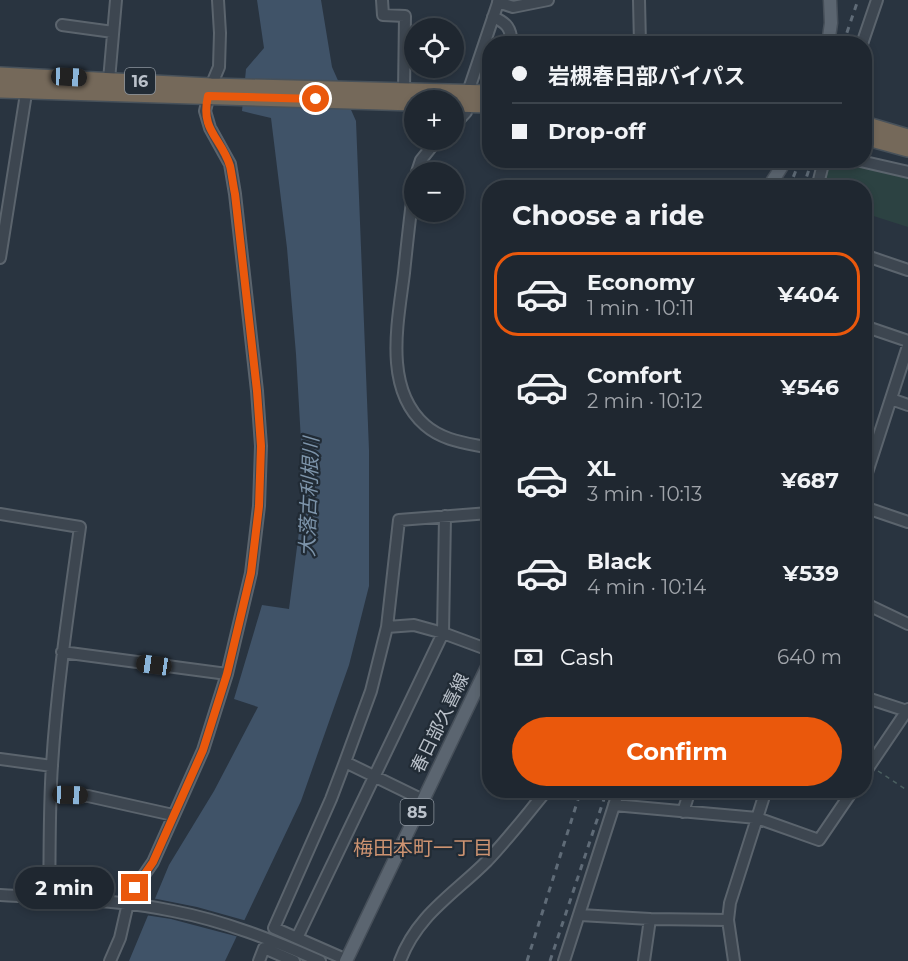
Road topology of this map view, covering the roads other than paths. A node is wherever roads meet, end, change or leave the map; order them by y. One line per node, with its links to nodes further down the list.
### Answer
1 (116, 0): 11 (street)
2 (218, 0): 24 (street)
3 (382, 0): 23 (street)
4 (548, 0): 8 (street)
5 (639, 0): 14 (street)
6 (830, 0): 15 (main road)
7 (877, 0): 16 (street)
8 (499, 1): 9 (street)
9 (493, 17): 12 (street); 13 (street)
10 (63, 25): 11 (street)
11 (113, 32): 21 (street)
12 (486, 36)
13 (511, 36)
14 (640, 36)
15 (829, 36)
16 (865, 36)
17 (482, 47): 27 (street)
18 (0, 70): 20 (highway, 16)
19 (0, 75): 20 (highway, 16)
20 (28, 75): 21 (highway, 16)
21 (109, 87): 22 (highway, 16); 24 (highway, 16); 29 (highway, 16)
22 (0, 90)
23 (409, 90)
24 (210, 91): 26 (highway, 16); 61 (street)
25 (482, 95): 30 (highway, 16)
26 (404, 97)
27 (464, 97)
28 (0, 100): 29 (highway, 16)
29 (26, 100): 40 (street)
30 (464, 100)
31 (464, 100): 32 (highway, 16)
32 (482, 104)
33 (872, 126): 34 (highway)
34 (908, 137)
35 (872, 139): 36 (highway)
36 (908, 149)
37 (872, 164): 38 (street)
38 (908, 172)
39 (410, 222): 48 (street)
40 (0, 258)
41 (872, 258): 42 (street)
42 (908, 270)
43 (872, 329): 44 (street)
44 (908, 341)
45 (908, 346): 46 (street)
46 (891, 399): 47 (street); 49 (street)
47 (908, 405)
48 (482, 446)
49 (872, 457)
50 (872, 510): 54 (street)
51 (482, 513): 53 (street)
52 (0, 514): 60 (street)
53 (445, 516): 57 (street); 58 (street)
54 (908, 522)
55 (872, 607): 56 (street)
56 (908, 624)
57 (387, 627): 58 (street); 66 (street)
58 (443, 633): 59 (street); 69 (street)
59 (482, 647)
60 (62, 652): 61 (street); 68 (street)
61 (227, 674): 79 (street)
62 (482, 678): 76 (main road, 春日部久喜線 / 85)
63 (872, 699): 64 (street)
64 (907, 710): 67 (street)
65 (0, 759): 68 (street)
66 (345, 762): 69 (street); 87 (street)
67 (872, 762)
68 (52, 766): 70 (street)
69 (375, 776): 76 (street); 87 (street)
70 (51, 795): 79 (street); 82 (street)
71 (540, 798): 93 (street)
72 (616, 798): 77 (street)
73 (687, 798): 78 (street)
74 (763, 798): 80 (street)
75 (848, 798): 80 (street)
76 (423, 800): 89 (main road, 春日部久喜線 / 85)
77 (614, 805): 78 (street); 84 (street)
78 (683, 812): 80 (street)
79 (173, 815): 83 (street)
80 (757, 818): 86 (street)
81 (0, 895): 82 (street)
82 (49, 898): 83 (street)
83 (128, 903): 90 (street); 92 (street)
84 (580, 915): 85 (street); 94 (street)
85 (650, 919): 86 (street); 95 (street)
86 (728, 920): 96 (street)
87 (297, 938): 89 (street)
88 (290, 960): 91 (street)
89 (347, 960)
90 (110, 961)
91 (259, 961)
92 (320, 961)
93 (400, 961)
94 (564, 961)
95 (644, 961)
96 (734, 961)

